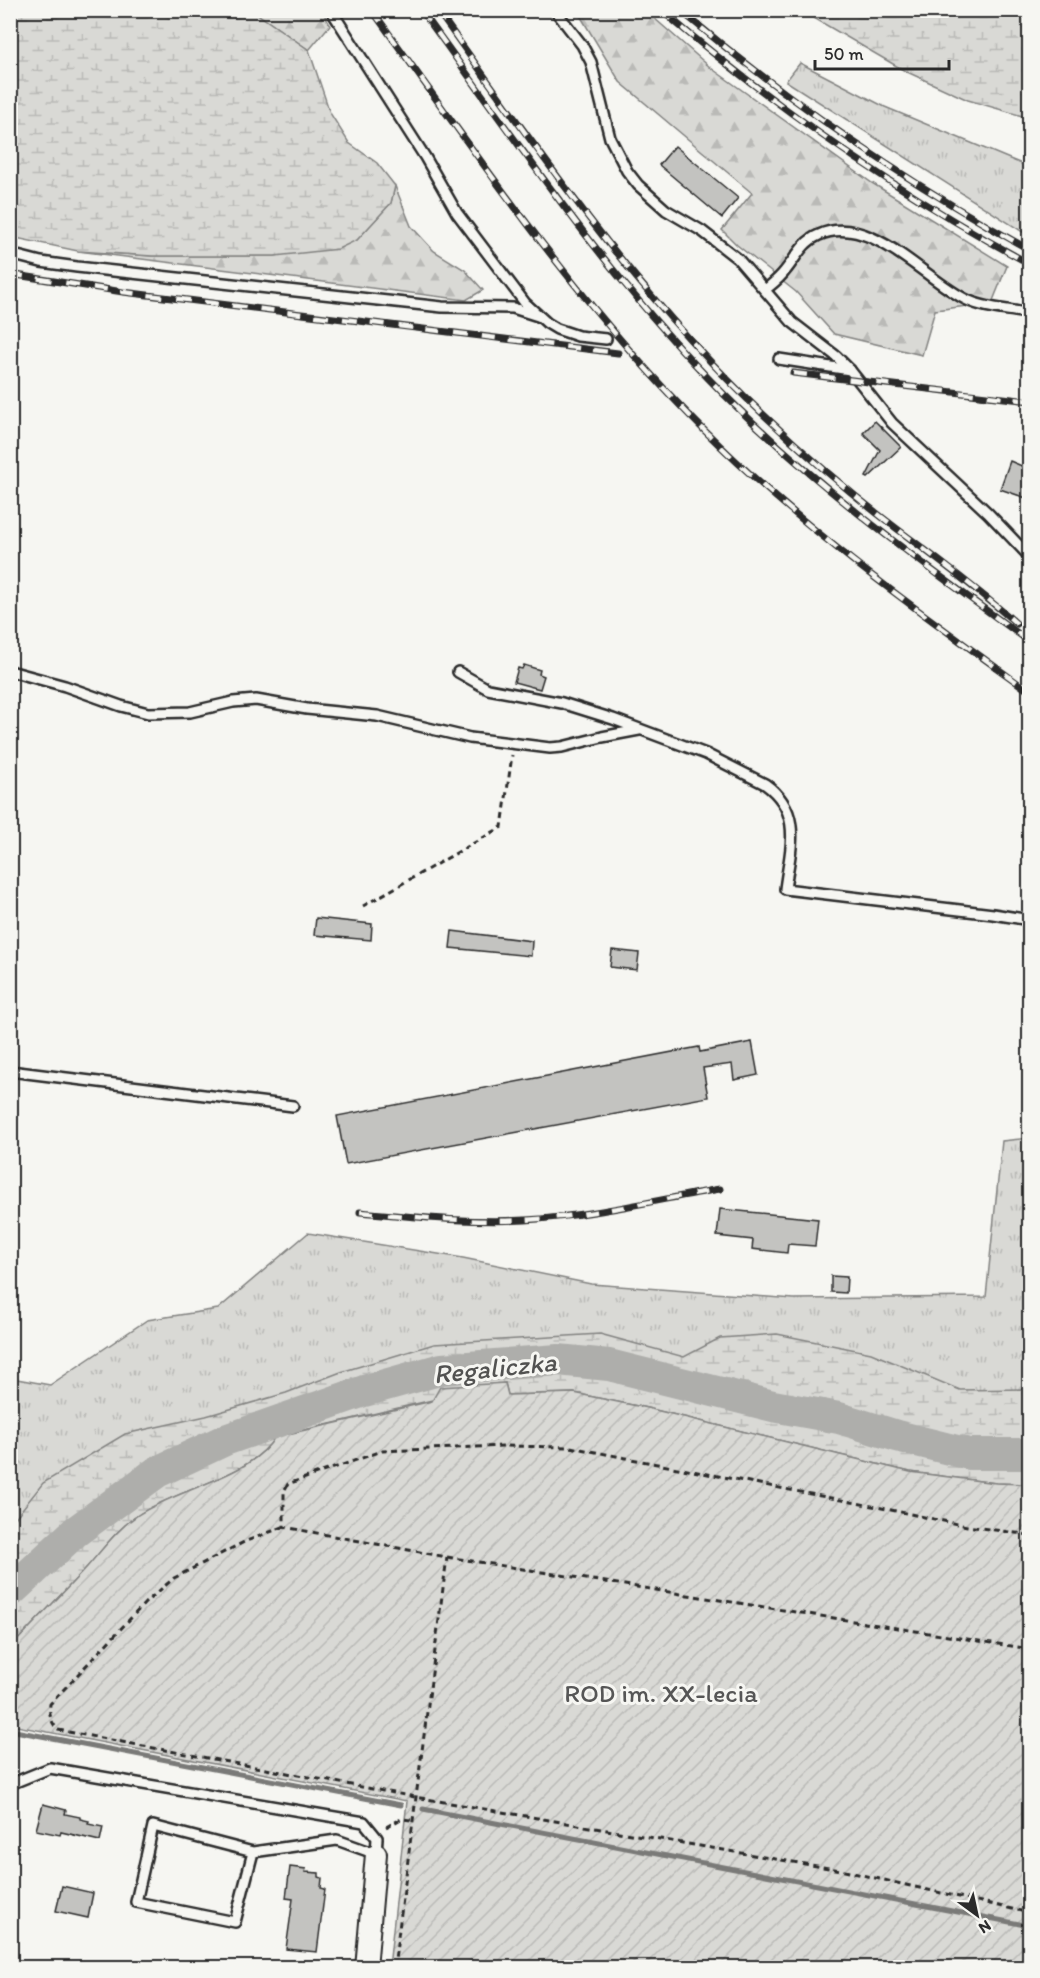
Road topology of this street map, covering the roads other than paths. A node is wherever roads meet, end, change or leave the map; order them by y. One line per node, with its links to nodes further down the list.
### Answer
1 (330, 10): 6 (lane)
2 (555, 10): 4 (lane)
3 (10, 254): 6 (lane)
4 (765, 290): 5 (lane); 9 (lane)
5 (1029, 314)
6 (538, 316): 7 (lane)
7 (606, 339)
8 (779, 359): 9 (lane)
9 (850, 370): 10 (lane)
10 (1029, 557)
11 (10, 671): 13 (lane)
12 (458, 672): 13 (lane)
13 (641, 730): 14 (lane)
14 (1029, 920)
15 (10, 1071): 16 (lane)
16 (293, 1106)
17 (10, 1786): 19 (lane)
18 (253, 1852): 18 (lane); 19 (lane)
19 (376, 1854): 20 (street)
20 (366, 1968)

